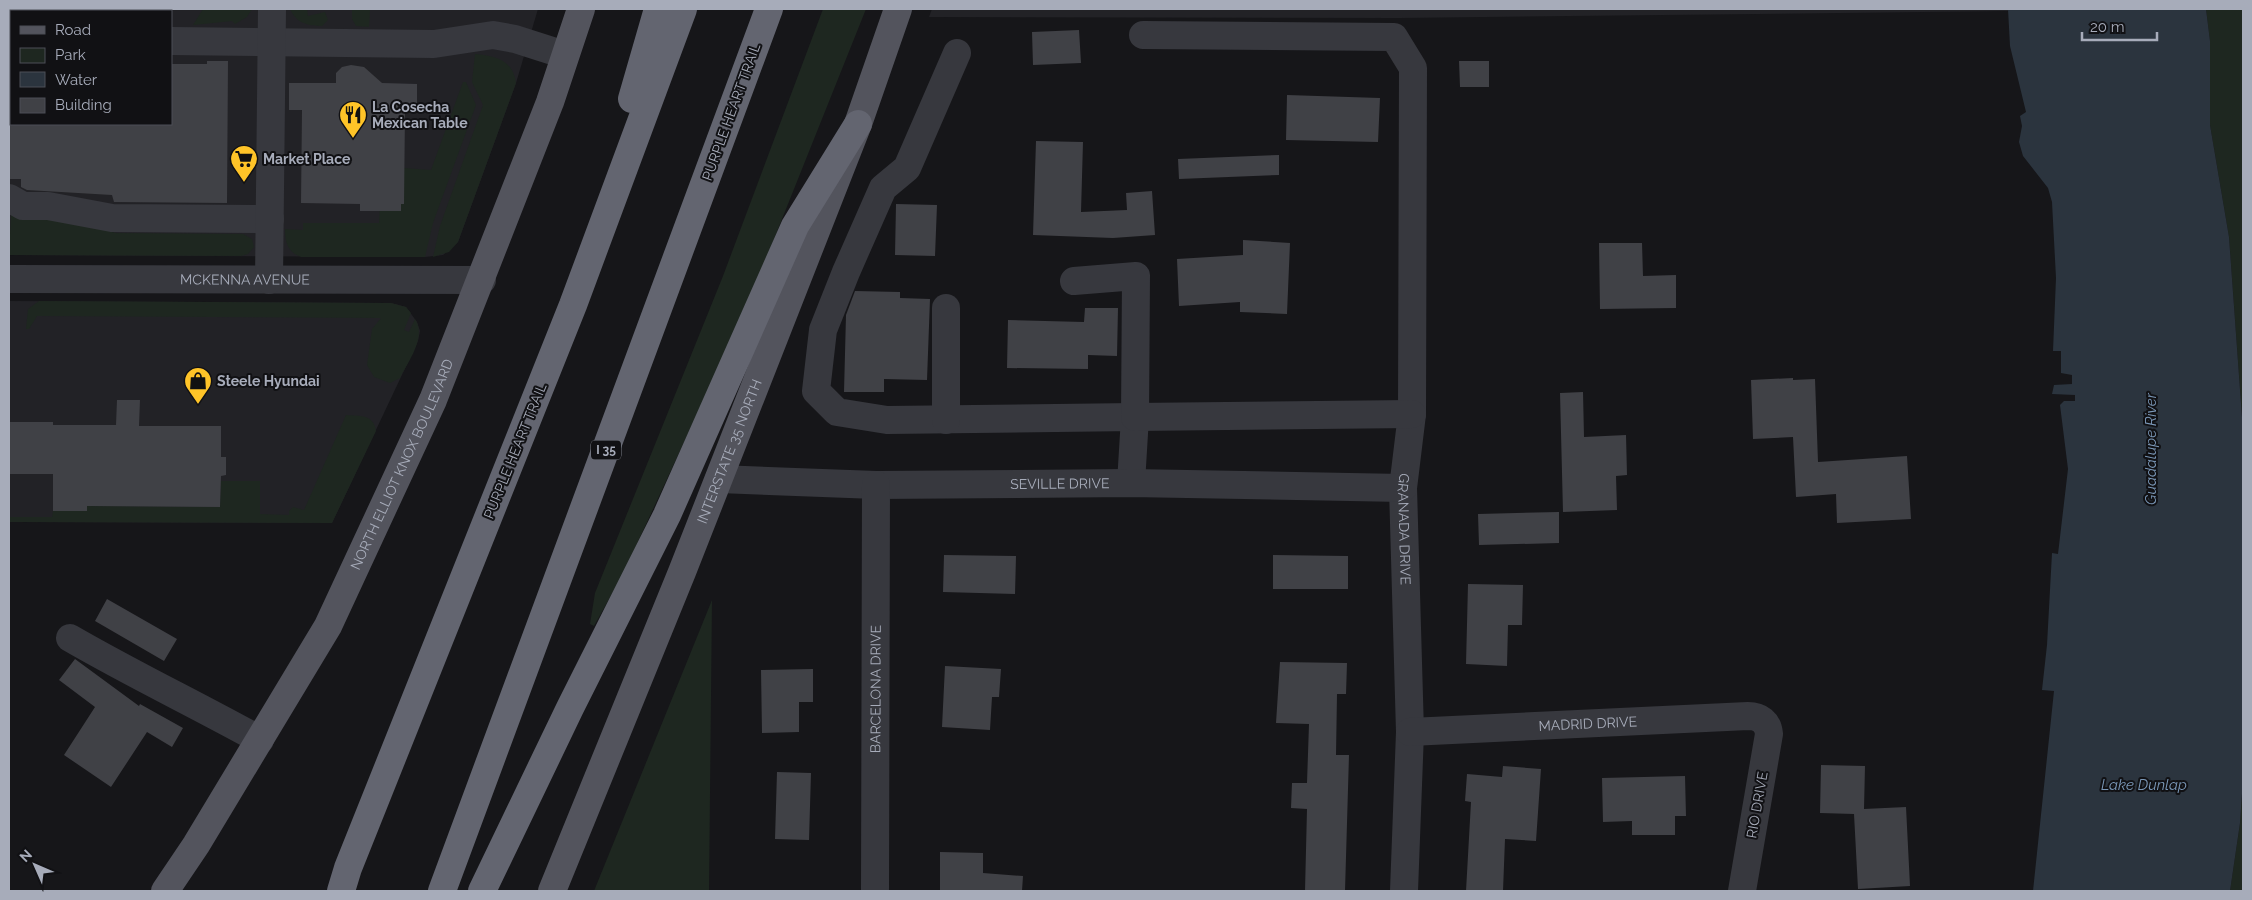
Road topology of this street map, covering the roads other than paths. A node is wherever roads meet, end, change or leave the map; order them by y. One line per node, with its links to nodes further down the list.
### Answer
1 (272, 9): 9 (street)
2 (581, 9): 11 (main road, NORTH ELLIOT KNOX BOULEVARD)
3 (658, 9): 19 (highway)
4 (683, 9): 19 (highway, PURPLE HEART TRAIL)
5 (769, 9): 34 (highway, PURPLE HEART TRAIL / I 35)
6 (898, 9): 12 (main road, INTERSTATE 35 NORTH)
7 (1143, 34): 21 (street, GRANADA DRIVE)
8 (172, 41): 9 (street)
9 (272, 42): 11 (street); 14 (street)
10 (957, 53): 23 (street)
11 (565, 55): 17 (main road, NORTH ELLIOT KNOX BOULEVARD)
12 (858, 124): 24 (main road, INTERSTATE 35 NORTH); 35 (highway)
13 (9, 198): 14 (street)
14 (270, 219): 16 (street)
15 (9, 279): 16 (street, MCKENNA AVENUE)
16 (269, 280): 17 (street, MCKENNA AVENUE)
17 (482, 280): 31 (main road, NORTH ELLIOT KNOX BOULEVARD)
18 (1074, 281): 22 (street)
19 (573, 305): 32 (highway, PURPLE HEART TRAIL)
20 (946, 308): 23 (street)
21 (1412, 414): 22 (street); 27 (street, GRANADA DRIVE)
22 (1135, 417): 23 (street); 25 (street)
23 (946, 420)
24 (719, 479): 26 (street, SEVILLE DRIVE); 36 (main road, INTERSTATE 35 NORTH)
25 (1131, 483): 26 (street, SEVILLE DRIVE); 27 (street, SEVILLE DRIVE)
26 (876, 485): 37 (street, BARCELONA DRIVE)
27 (1403, 488): 30 (street, GRANADA DRIVE)
28 (70, 638): 31 (street)
29 (1763, 720): 30 (street, MADRID DRIVE); 39 (street, RIO DRIVE)
30 (1410, 732): 38 (street, GRANADA DRIVE)
31 (260, 740): 33 (main road, NORTH ELLIOT KNOX BOULEVARD)
32 (342, 883)
33 (165, 891)
34 (442, 891)
35 (482, 891)
36 (552, 891)
37 (875, 891)
38 (1404, 891)
39 (1742, 891)

